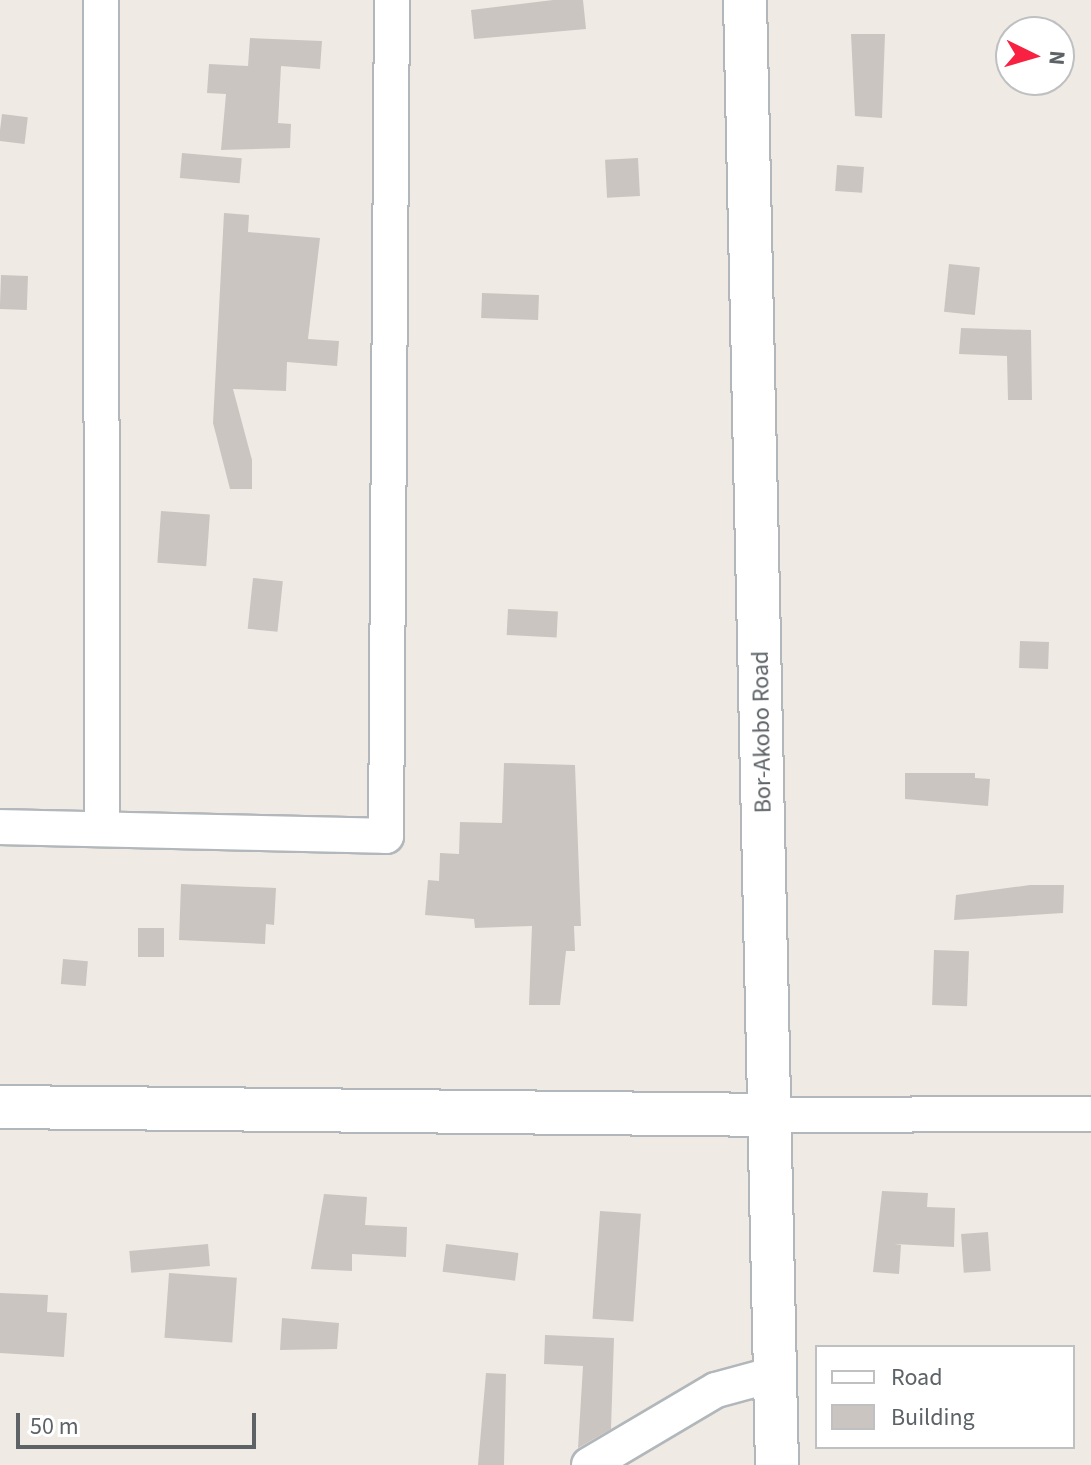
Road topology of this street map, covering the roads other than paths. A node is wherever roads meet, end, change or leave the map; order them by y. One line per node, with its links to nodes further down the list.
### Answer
1 (101, 0): 5 (street)
2 (392, 0): 5 (street)
3 (745, 0): 8 (street, Bor-Akobo Road)
4 (0, 827): 5 (street)
5 (102, 829)
6 (0, 1107): 8 (street)
7 (1091, 1114): 8 (street)
8 (771, 1115): 9 (street, Bor-Akobo Road)
9 (775, 1374): 10 (street); 11 (street, Bor-Akobo Road)
10 (589, 1465)
11 (777, 1465)

